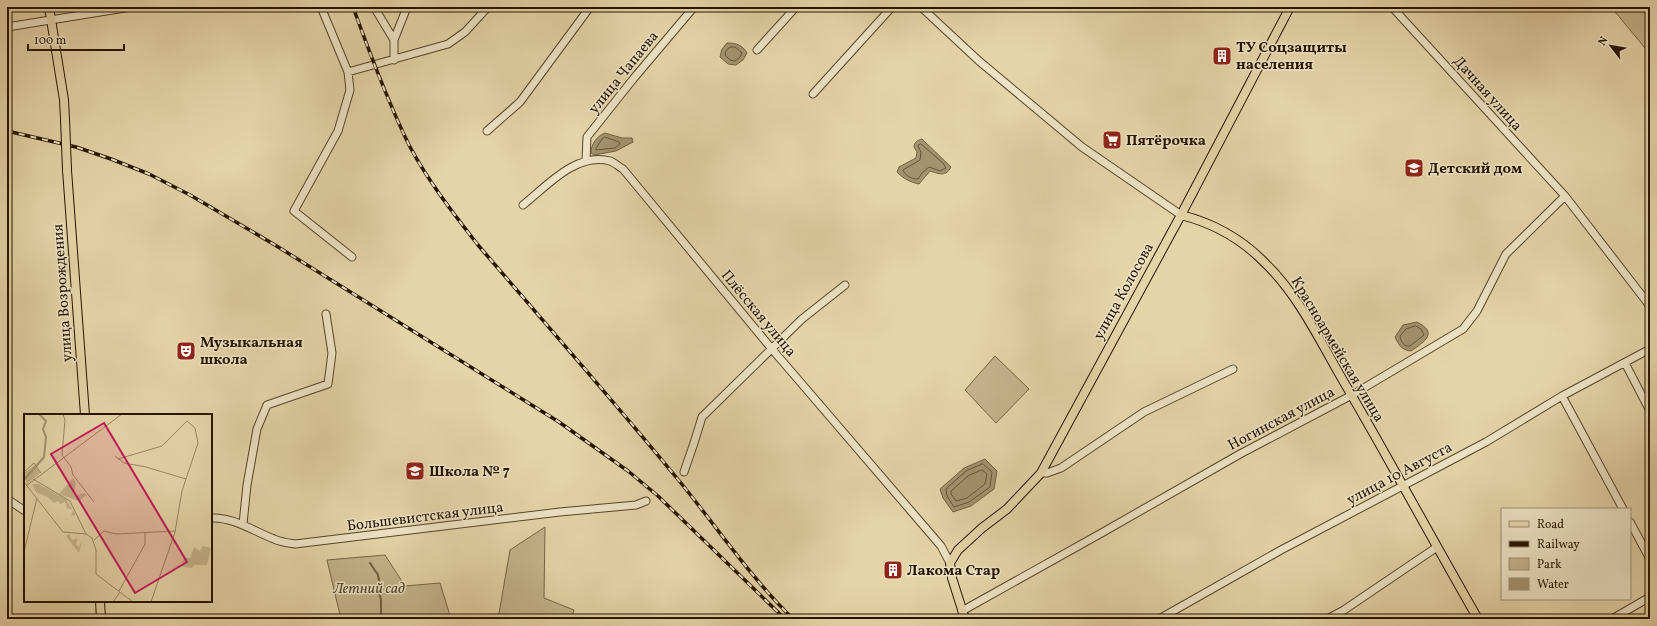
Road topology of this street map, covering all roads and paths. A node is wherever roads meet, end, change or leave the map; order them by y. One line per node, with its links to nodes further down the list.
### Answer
1 (49, 7): 14 (main road, улица Возрождения)
2 (131, 7): 14 (street)
3 (321, 7): 19 (street)
4 (374, 7): 16 (street)
5 (407, 7): 16 (street)
6 (488, 7): 18 (street)
7 (590, 7): 21 (street)
8 (694, 7): 22 (street, улица Чапаева)
9 (796, 7): 17 (street)
10 (892, 7): 20 (street)
11 (921, 7): 25 (street, Красноармейская улица)
12 (1290, 7): 25 (main road, улица Колосова)
13 (1392, 7): 23 (street, Дачная улица)
14 (51, 21): 15 (street); 37 (main road, улица Возрождения, bridge)
15 (7, 27)
16 (394, 40): 18 (street)
17 (757, 50)
18 (394, 60): 19 (street)
19 (348, 72): 26 (street)
20 (813, 94)
21 (487, 131)
22 (586, 160): 24 (street, Плёсская улица); 30 (street, Плёсская улица)
23 (1564, 196): 28 (street, Дачная улица); 34 (street, Ногинская улица)
24 (523, 205)
25 (1181, 215): 34 (main road, Красноармейская улица); 39 (main road, улица Колосова)
26 (352, 256)
27 (845, 285): 30 (street)
28 (1650, 306)
29 (326, 314): 46 (street)
30 (771, 348): 38 (street); 50 (street, Плёсская улица)
31 (1650, 349): 32 (street, улица 10 Августа)
32 (1625, 363): 35 (street, улица 10 Августа); 36 (street)
33 (1233, 369): 39 (street)
34 (1352, 395): 40 (main road, Красноармейская улица); 53 (street, Ногинская улица)
35 (1562, 396): 40 (street, улица 10 Августа); 43 (street)
36 (1650, 411)
37 (85, 414)
38 (684, 472)
39 (1041, 473): 50 (main road, улица Колосова)
40 (1403, 486): 48 (main road, Красноармейская улица); 55 (street, улица 10 Августа)
41 (7, 499): 44 (street)
42 (646, 501): 46 (street, Большевистская улица)
43 (1622, 508)
44 (24, 510)
45 (212, 518): 46 (street, Большевистская улица)
46 (243, 524)
47 (1631, 524): 49 (street)
48 (1437, 548): 56 (street); 57 (main road, Красноармейская улица)
49 (1650, 559)
50 (950, 563): 53 (main road)
51 (1650, 597): 58 (street)
52 (100, 602): 54 (main road)
53 (964, 615)
54 (101, 619)
55 (1159, 619)
56 (1327, 619)
57 (1478, 619)
58 (1612, 619)

